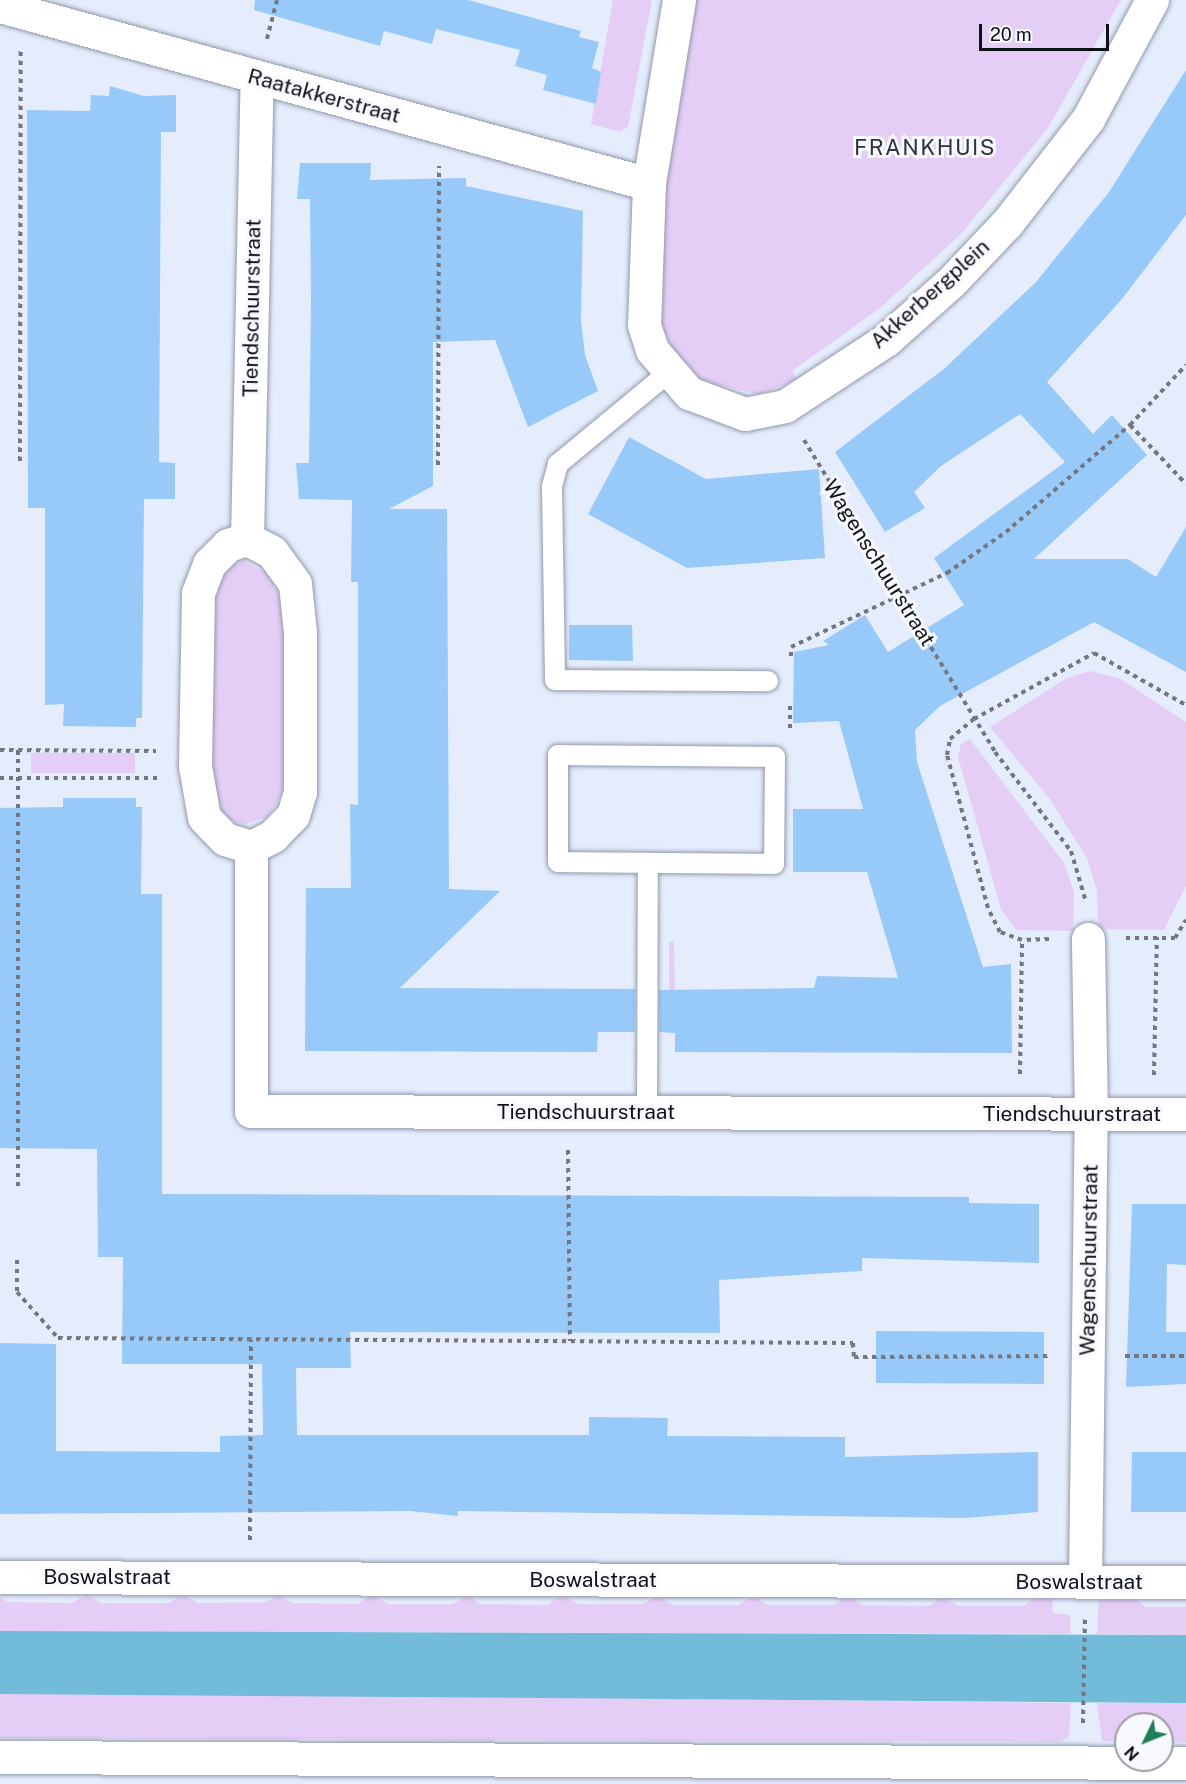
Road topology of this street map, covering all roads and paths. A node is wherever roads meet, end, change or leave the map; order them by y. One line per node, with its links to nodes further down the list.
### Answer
1 (679, 0): 6 (street, Akkerbergplein)
2 (1152, 0): 9 (street, Akkerbergplein)
3 (11, 9): 4 (street, Raatakkerstraat); 11 (path)
4 (257, 78): 5 (street, Raatakkerstraat); 14 (street, Tiendschuurstraat)
5 (439, 127): 6 (street, Raatakkerstraat); 12 (path)
6 (649, 184): 8 (street, Akkerbergplein)
7 (1186, 364): 10 (path)
8 (668, 373): 9 (street, Akkerbergplein); 17 (lane)
9 (785, 406): 15 (path, Wagenschuurstraat)
10 (1130, 425): 13 (path); 15 (path)
11 (20, 461)
12 (438, 465)
13 (1186, 484)
14 (247, 539): 24 (street); 27 (street)
15 (900, 597): 16 (path); 20 (path, Wagenschuurstraat)
16 (790, 669)
17 (768, 681)
18 (790, 692): 23 (path)
19 (1186, 705): 20 (path)
20 (974, 719): 31 (path, Wagenschuurstraat); 32 (path)
21 (0, 750): 22 (path)
22 (18, 750): 24 (path); 26 (path)
23 (775, 757): 28 (lane); 28 (lane)
24 (195, 764): 26 (path); 27 (street)
25 (0, 778): 26 (path)
26 (18, 778): 39 (path)
27 (251, 847): 33 (street, Tiendschuurstraat)
28 (648, 863): 34 (lane)
29 (1186, 920): 30 (path)
30 (1157, 937): 31 (path); 35 (path)
31 (1088, 939): 32 (path); 38 (street, Wagenschuurstraat)
32 (1022, 940): 37 (path)
33 (568, 1112): 34 (street, Tiendschuurstraat); 42 (path)
34 (647, 1113): 37 (street, Tiendschuurstraat)
35 (1152, 1114): 36 (street, Tiendschuurstraat); 38 (street, Tiendschuurstraat)
36 (1186, 1114)
37 (1020, 1115): 38 (street, Tiendschuurstraat)
38 (1091, 1115): 43 (street, Wagenschuurstraat)
39 (18, 1188)
40 (17, 1260): 41 (path)
41 (251, 1340): 42 (path); 46 (path)
42 (570, 1341): 43 (path)
43 (1088, 1356): 44 (path); 48 (street, Wagenschuurstraat)
44 (1186, 1356)
45 (0, 1576): 46 (street, Boswalstraat)
46 (250, 1578): 48 (street, Boswalstraat)
47 (1186, 1582): 48 (street, Boswalstraat)
48 (1085, 1598): 49 (path)
49 (1083, 1726)
50 (0, 1757): 51 (street)
51 (1186, 1763)

